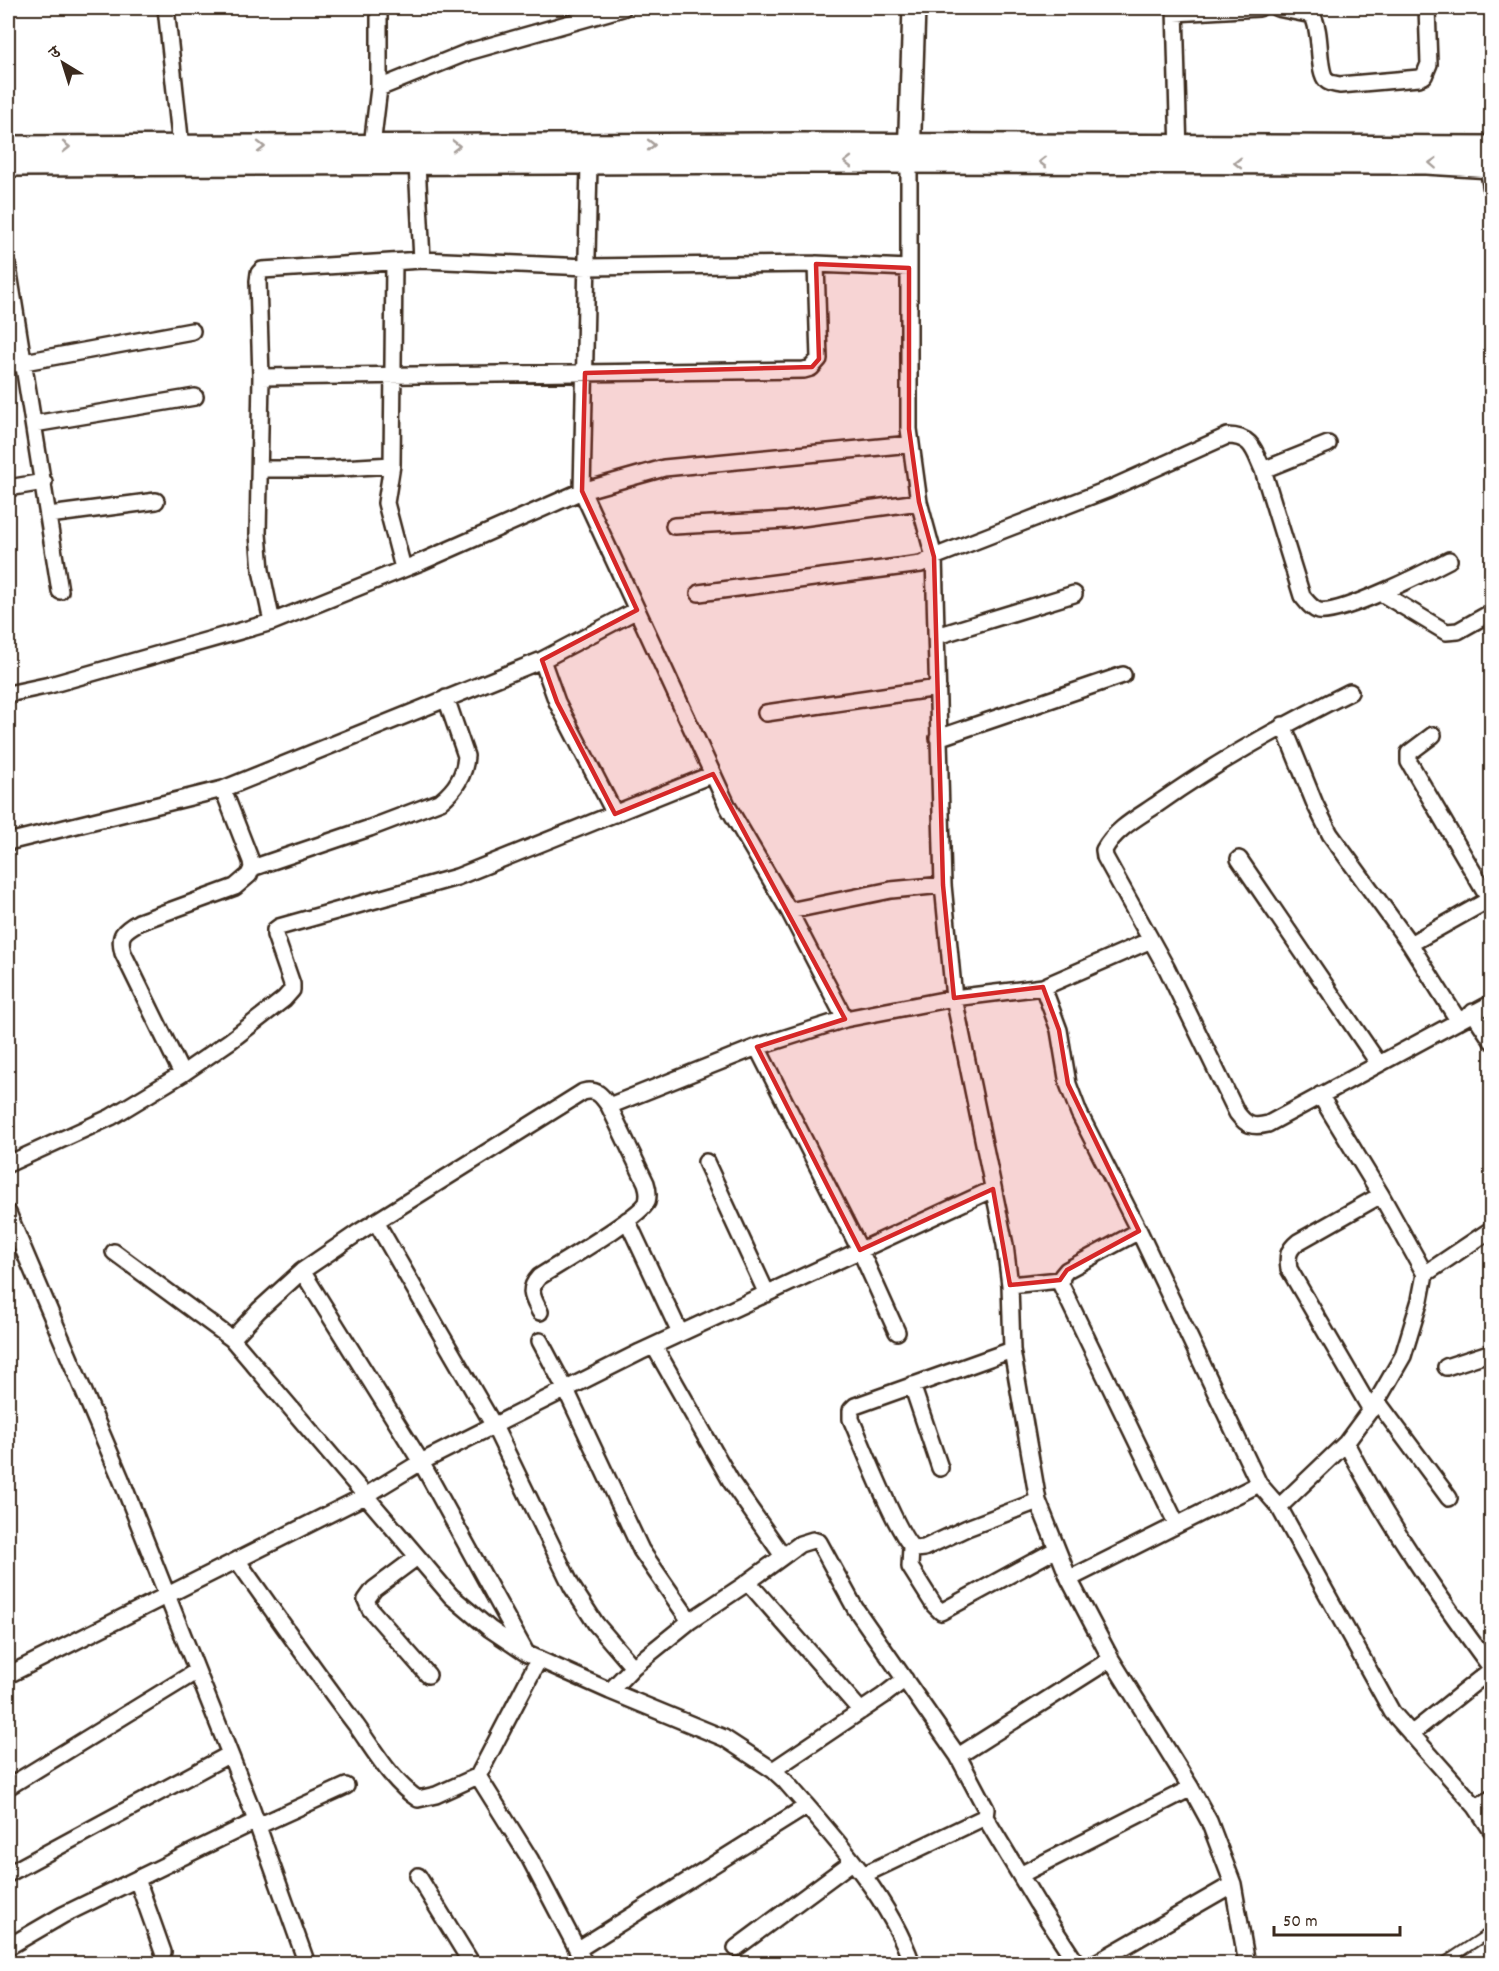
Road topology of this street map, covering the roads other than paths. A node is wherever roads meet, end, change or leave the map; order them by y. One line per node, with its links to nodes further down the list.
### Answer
1 (166, 8): 12 (street)
2 (379, 8): 9 (street)
3 (623, 8): 9 (street)
4 (914, 8): 13 (main road)
5 (1259, 8): 8 (street)
6 (1278, 8): 7 (street)
7 (1426, 8)
8 (1175, 10): 14 (street)
9 (379, 88): 10 (street)
10 (372, 146): 12 (main road, one-way to 10); 13 (main road, one-way to 13)
11 (8, 147): 12 (main road, one-way to 12)
12 (181, 147)
13 (910, 153): 14 (main road); 16 (main road, one-way to 16); 25 (street)
14 (1179, 154): 15 (main road)
15 (1490, 160): 19 (street)
16 (589, 163): 17 (main road); 24 (street)
17 (417, 164): 18 (main road); 20 (street)
18 (8, 165)
19 (1491, 191)
20 (422, 260): 21 (street); 24 (street)
21 (394, 262): 30 (street); 31 (street)
22 (816, 264): 24 (street); 25 (street); 29 (street)
23 (8, 267): 26 (street)
24 (587, 267): 29 (street)
25 (909, 268): 34 (street)
26 (11, 308): 28 (street)
27 (192, 331): 28 (street)
28 (15, 363): 33 (street)
29 (585, 374): 30 (street); 41 (street)
30 (393, 375): 31 (street); 36 (street)
31 (261, 377): 37 (street)
32 (195, 397): 33 (street)
33 (34, 424): 39 (street)
34 (911, 444): 41 (street); 43 (street)
35 (1328, 444): 38 (street)
36 (392, 465): 37 (street); 48 (street)
37 (260, 469): 55 (street)
38 (1263, 470): 46 (street); 51 (street)
39 (44, 482): 40 (street); 44 (street)
40 (8, 488)
41 (582, 491): 48 (street); 53 (street)
42 (156, 501): 44 (street)
43 (919, 502): 45 (street); 46 (street)
44 (49, 515): 49 (street)
45 (674, 526)
46 (934, 557): 50 (street); 56 (street)
47 (1449, 560): 51 (street)
48 (403, 568): 55 (street)
49 (60, 591)
50 (699, 593)
51 (1381, 593): 54 (street)
52 (1074, 594): 56 (street)
53 (637, 610): 57 (street); 67 (street)
54 (1491, 612)
55 (272, 622): 61 (street)
56 (938, 636): 59 (street)
57 (542, 660): 62 (street); 69 (street)
58 (1123, 675): 66 (street)
59 (938, 688): 63 (street); 66 (street)
60 (1350, 692): 64 (street)
61 (8, 694)
62 (446, 699): 68 (street); 72 (street)
63 (766, 712)
64 (1283, 725): 76 (street); 77 (street)
65 (1433, 735): 74 (street)
66 (938, 738): 73 (street)
67 (713, 774): 69 (street); 75 (street)
68 (223, 789): 70 (street); 72 (street)
69 (615, 814): 87 (street)
70 (8, 842)
71 (1239, 859): 86 (street)
72 (252, 868): 87 (street)
73 (943, 885): 75 (street); 79 (street)
74 (1490, 899): 77 (street)
75 (789, 911): 82 (street)
76 (1151, 940): 78 (street); 88 (street)
77 (1410, 944): 83 (street)
78 (1043, 987): 79 (street); 98 (street)
79 (954, 998): 82 (street); 92 (street)
80 (1491, 1003): 81 (street)
81 (1473, 1012): 83 (street); 84 (street)
82 (845, 1018): 85 (street)
83 (1458, 1020): 86 (street)
84 (1491, 1041)
85 (757, 1047): 89 (street); 99 (street)
86 (1378, 1064): 88 (street)
87 (182, 1074): 91 (street)
88 (1320, 1095): 93 (street)
89 (609, 1106): 95 (street); 96 (street)
90 (706, 1162): 105 (street)
91 (8, 1164)
92 (993, 1189): 99 (street); 104 (street)
93 (1381, 1195): 102 (street); 117 (street)
94 (8, 1213): 135 (street)
95 (627, 1220): 106 (street); 108 (street)
96 (376, 1222): 101 (street); 118 (street)
97 (1491, 1229): 102 (street)
98 (1139, 1231): 103 (street); 122 (street)
99 (860, 1250): 105 (street); 107 (street)
100 (114, 1252): 109 (street)
101 (302, 1271): 109 (street); 120 (street)
102 (1425, 1275): 117 (street)
103 (1060, 1280): 104 (street); 127 (street)
104 (1010, 1285): 112 (street)
105 (767, 1293): 108 (street)
106 (540, 1312)
107 (897, 1332)
108 (680, 1333): 111 (street)
109 (232, 1339): 123 (street)
110 (540, 1341): 116 (street)
111 (654, 1346): 116 (street); 130 (street)
112 (1012, 1350): 115 (street); 125 (street)
113 (1491, 1352): 114 (street)
114 (1446, 1367)
115 (912, 1385): 121 (street); 128 (street)
116 (565, 1390): 118 (street); 136 (street)
117 (1374, 1406): 119 (street); 124 (street)
118 (494, 1426): 120 (street); 139 (street)
119 (1346, 1443): 126 (street); 140 (street)
120 (421, 1462): 123 (street); 137 (street)
121 (940, 1468)
122 (1259, 1484): 126 (street); 127 (street)
123 (365, 1496): 131 (street); 132 (street)
124 (1449, 1498)
125 (1038, 1501): 128 (street); 129 (street)
126 (1279, 1507): 147 (street)
127 (1177, 1525): 133 (street)
128 (911, 1547): 129 (street)
129 (1057, 1549): 133 (street)
130 (783, 1556): 134 (street); 144 (street)
131 (417, 1557): 137 (street); 143 (street)
132 (237, 1560): 135 (street); 151 (street)
133 (1069, 1579): 138 (street)
134 (748, 1582): 136 (street); 146 (street)
135 (167, 1596): 141 (street); 142 (street)
136 (690, 1621): 139 (street)
137 (533, 1657): 145 (street); 151 (street)
138 (1110, 1659): 149 (street); 154 (street)
139 (633, 1667): 145 (street)
140 (1491, 1669): 147 (street)
141 (197, 1671): 148 (street); 153 (street)
142 (8, 1675)
143 (428, 1675)
144 (905, 1679): 146 (street); 149 (street)
145 (610, 1691): 150 (street)
146 (861, 1711): 150 (street)
147 (1411, 1734): 157 (street)
148 (230, 1754): 159 (street); 162 (street)
149 (957, 1756): 158 (street)
150 (772, 1770): 156 (street)
151 (478, 1776): 171 (street)
152 (346, 1786): 159 (street)
153 (8, 1787)
154 (1191, 1788): 164 (street); 167 (street)
155 (1491, 1798): 157 (street)
156 (807, 1806): 161 (street); 171 (street)
157 (1476, 1808): 160 (street)
158 (985, 1817): 163 (street); 164 (street)
159 (257, 1824): 166 (street); 173 (street)
160 (1491, 1831)
161 (852, 1862): 163 (street); 170 (street)
162 (8, 1874)
163 (863, 1875): 176 (street)
164 (1020, 1875): 177 (street)
165 (418, 1876): 174 (street)
166 (137, 1879): 169 (street); 172 (street)
167 (1233, 1884): 178 (street); 179 (street)
168 (1491, 1931): 180 (lane)
169 (8, 1947)
170 (736, 1948)
171 (577, 1950): 175 (street)
172 (163, 1952)
173 (307, 1964)
174 (472, 1964)
175 (585, 1964)
176 (912, 1964)
177 (1077, 1964)
178 (1094, 1964)
179 (1247, 1964)
180 (1442, 1964)

